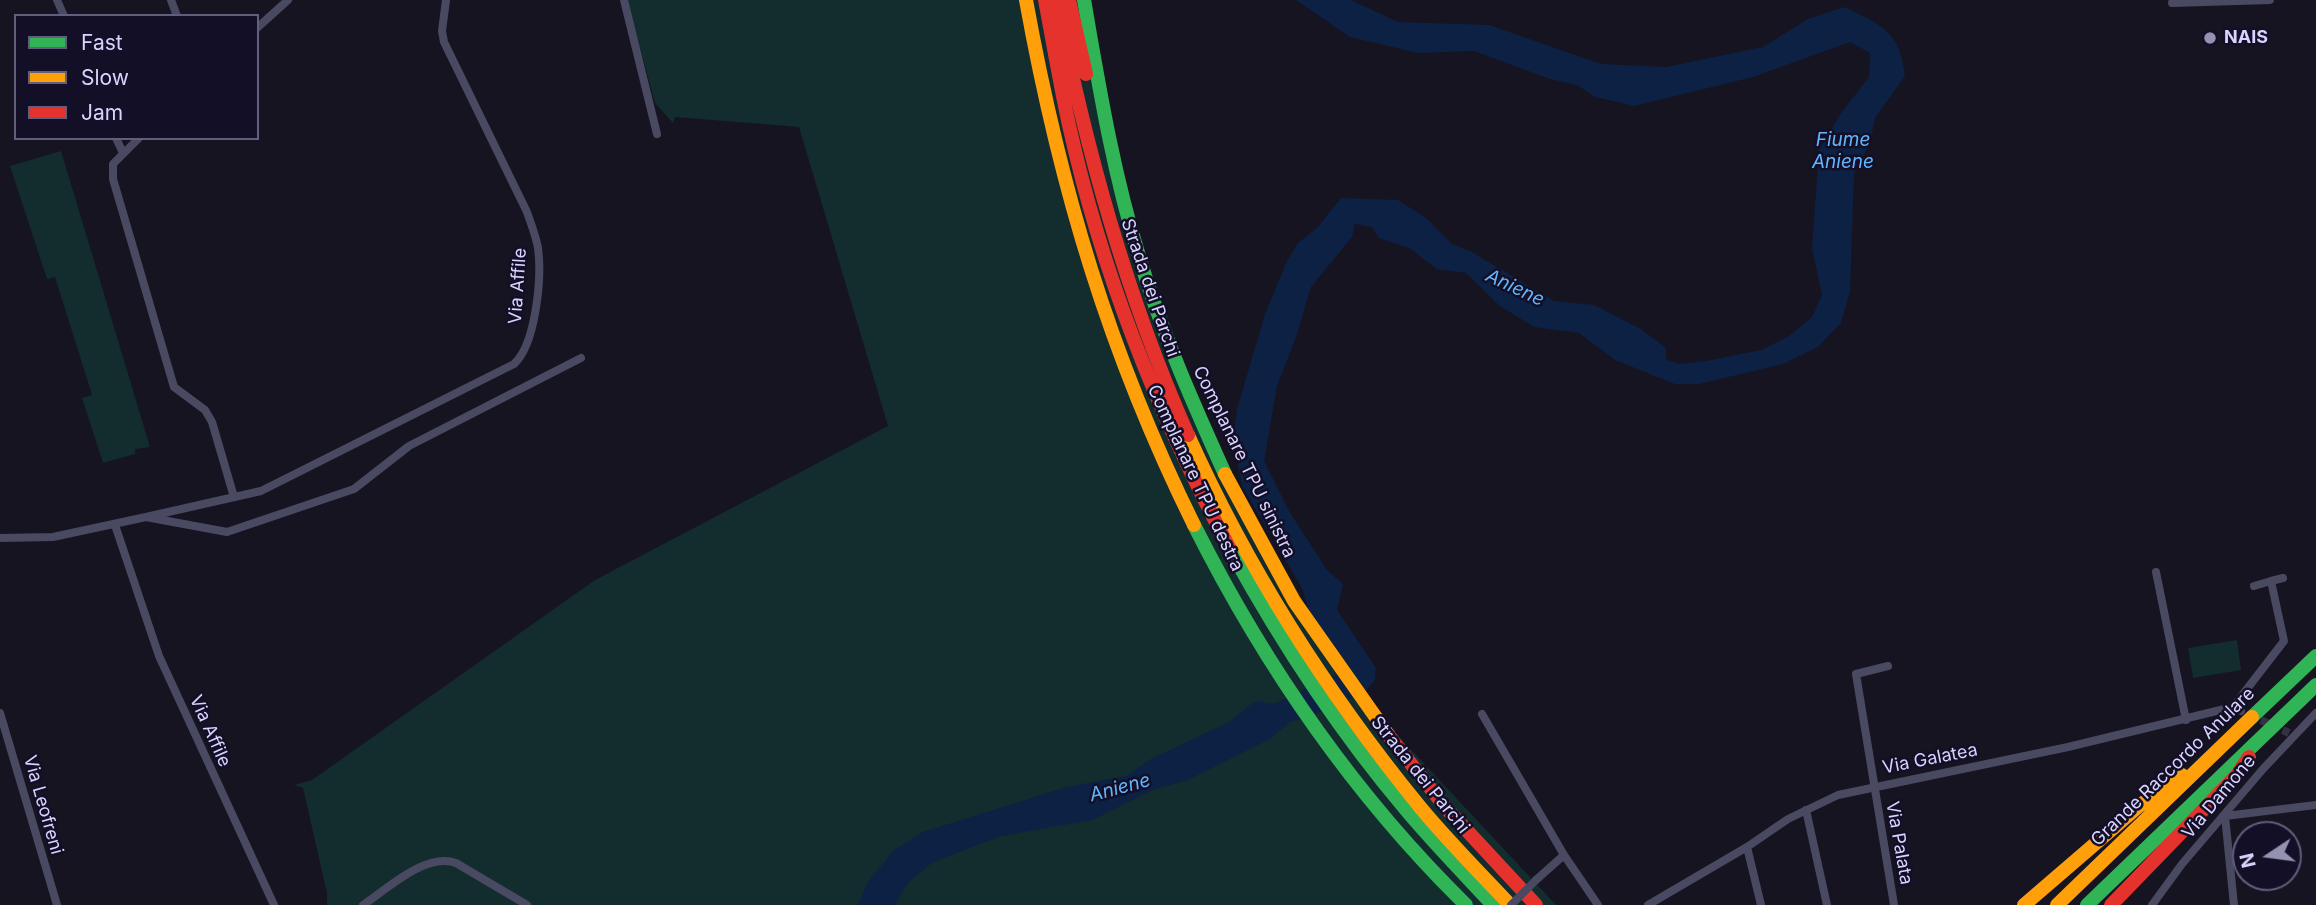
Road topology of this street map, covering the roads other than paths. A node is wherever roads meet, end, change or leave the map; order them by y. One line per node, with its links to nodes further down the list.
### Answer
1 (288, 0): 11 (street)
2 (446, 0): 19 (street, Via Affile)
3 (624, 0): 12 (street)
4 (1026, 0): 44 (highway, Complanare TPU destra)
5 (1045, 0): 18 (highway, Strada dei Parchi)
6 (1056, 0): 18 (highway, Strada dei Parchi)
7 (1069, 0): 16 (highway)
8 (1084, 0): 16 (highway, Complanare TPU sinistra)
9 (2270, 0): 10 (street)
10 (2172, 3)
11 (259, 26)
12 (657, 134)
13 (118, 140): 15 (street)
14 (137, 140): 15 (street)
15 (123, 153): 19 (street)
16 (1117, 183): 45 (highway, Complanare TPU sinistra)
17 (581, 358): 20 (street)
18 (1190, 460): 34 (highway, Strada dei Parchi)
19 (234, 497): 20 (street, Via Affile)
20 (146, 517): 21 (street, Via Affile)
21 (116, 525): 22 (street, Via Affile); 47 (street, Via Affile)
22 (0, 538)
23 (2156, 572): 33 (street)
24 (2283, 578): 25 (street)
25 (2271, 581): 26 (street); 33 (street, Via Galatea)
26 (2254, 586)
27 (2316, 656): 35 (highway, Grande Raccordo Anulare)
28 (1888, 666): 37 (street, Via Palata)
29 (2316, 685): 36 (highway)
30 (0, 713): 46 (street, Via Leofreni)
31 (2316, 713): 40 (street, Via Damone)
32 (1482, 714): 42 (street)
33 (2186, 720): 37 (street, Via Galatea)
34 (1352, 731): 50 (highway, Strada dei Parchi); 51 (highway, Strada dei Parchi)
35 (2228, 741): 43 (highway); 59 (highway, Grande Raccordo Anulare)
36 (2255, 743): 60 (highway); 61 (highway)
37 (1873, 786): 39 (street, Via Galatea); 56 (street, Via Palata)
38 (2316, 805): 40 (street)
39 (1806, 810): 41 (street, Via Galatea); 55 (street)
40 (2225, 816): 62 (street, Via Damone); 63 (street)
41 (1747, 848): 53 (street, Via Galatea); 54 (street)
42 (1564, 855): 51 (street, bridge); 52 (street)
43 (2064, 873): 57 (highway); 58 (highway)
44 (1461, 901)
45 (1535, 903)
46 (57, 905)
47 (274, 905)
48 (363, 905): 49 (street)
49 (527, 905)
50 (1493, 905)
51 (1511, 905)
52 (1598, 905)
53 (1648, 905)
54 (1761, 905)
55 (1828, 905)
56 (1894, 905)
57 (2024, 905)
58 (2036, 905)
59 (2057, 905)
60 (2087, 905)
61 (2112, 905)
62 (2151, 905)
63 (2234, 905)

